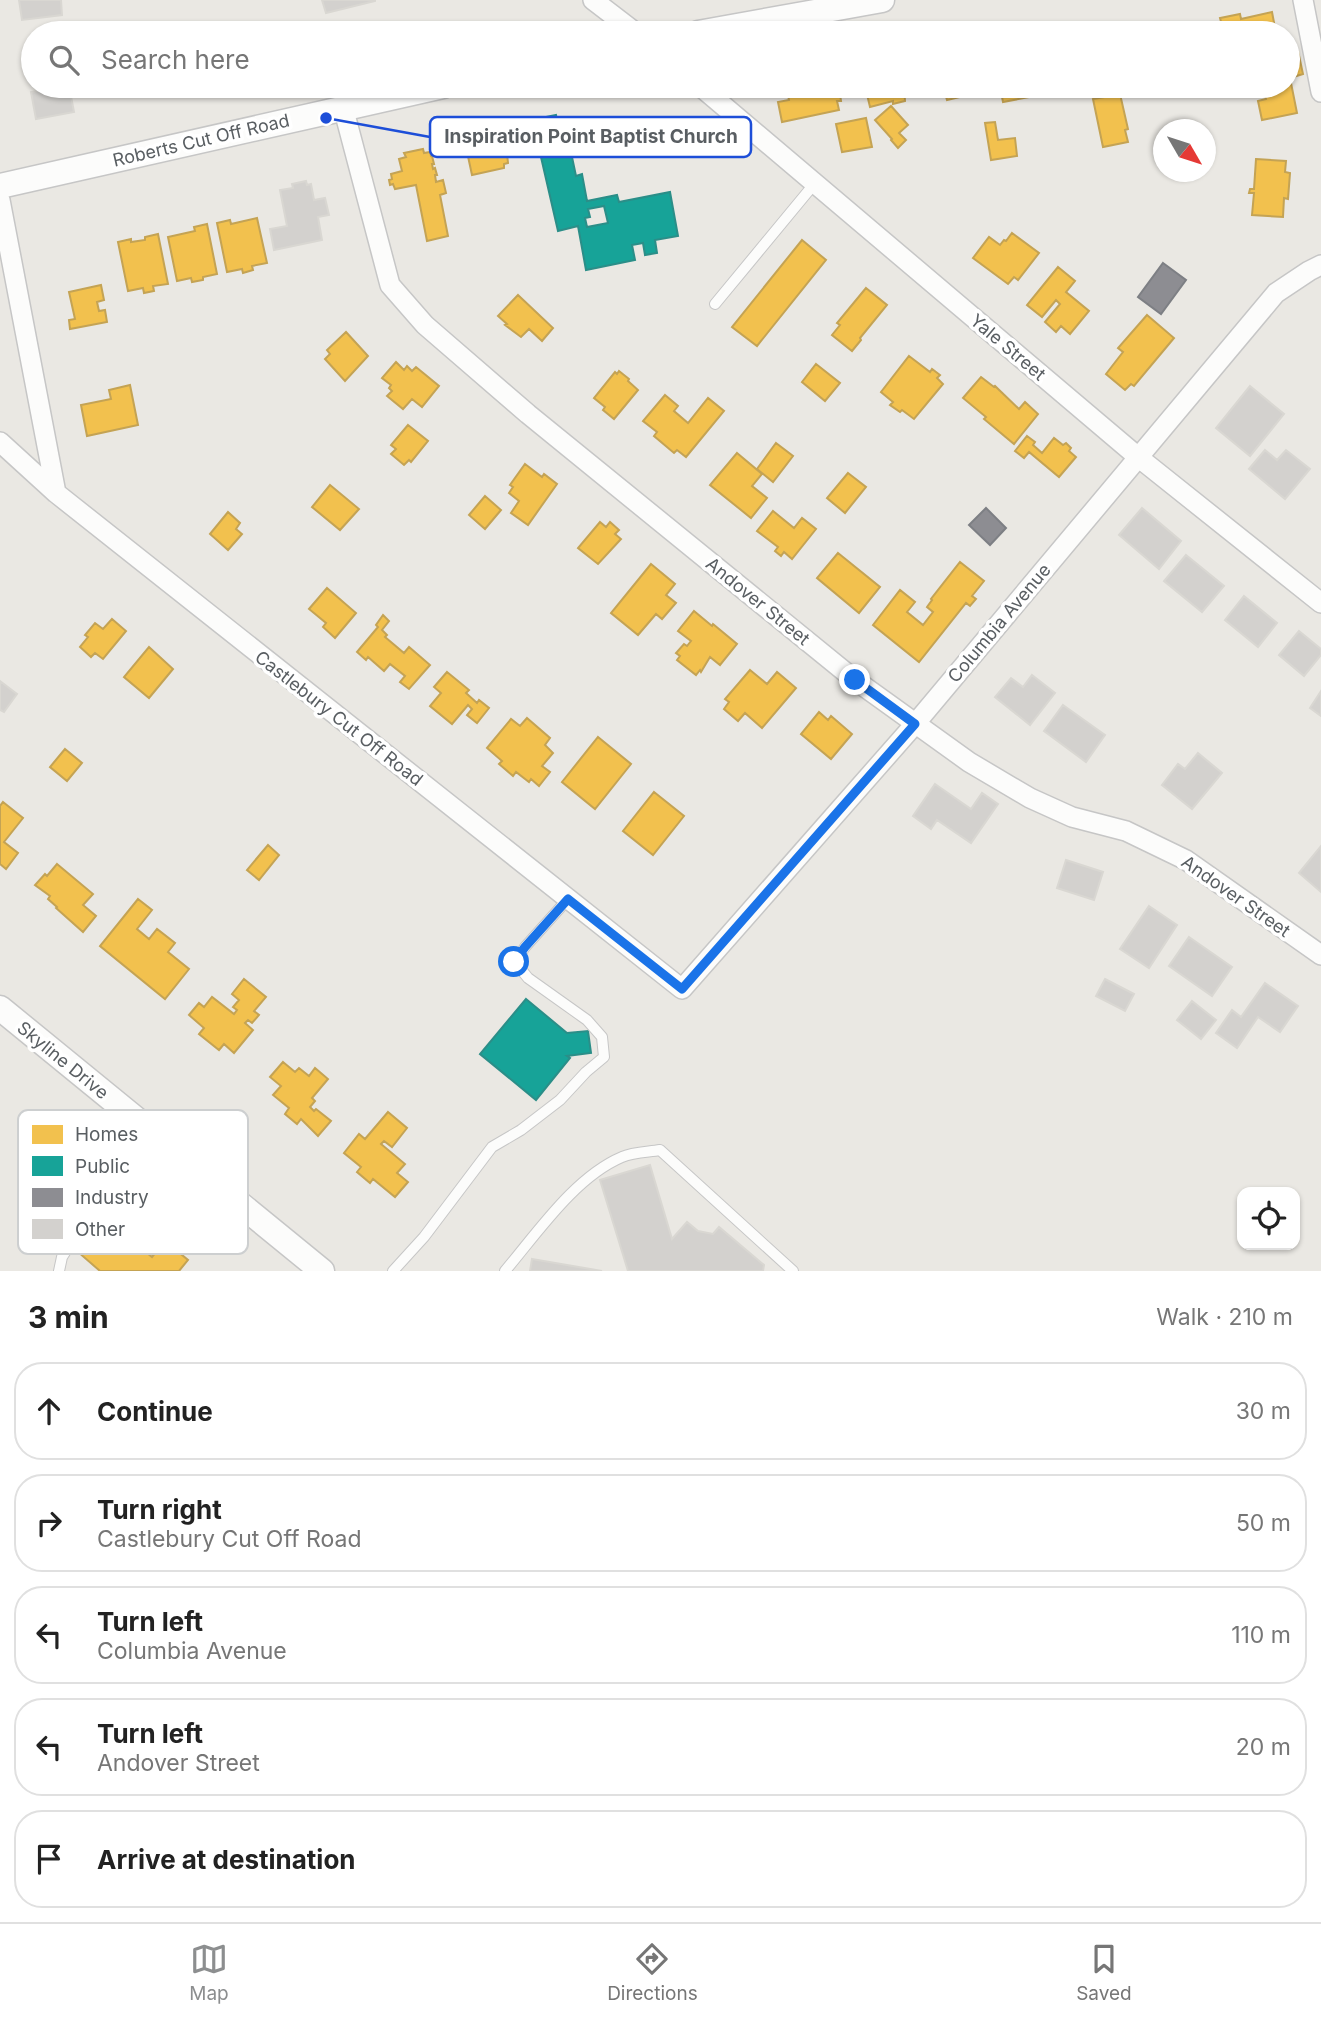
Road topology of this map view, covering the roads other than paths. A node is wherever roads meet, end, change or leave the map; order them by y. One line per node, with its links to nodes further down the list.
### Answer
1 (593, 0): 4 (street)
2 (882, 0): 5 (street)
3 (1303, 0): 6 (street)
4 (620, 21)
5 (765, 21)
6 (1321, 92)
7 (385, 98): 9 (street, Roberts Cut Off Road)
8 (713, 98): 10 (street, Yale Street)
9 (342, 107): 11 (street, Roberts Cut Off Road); 19 (street, Andover Street)
10 (815, 183): 14 (lane); 16 (street, Yale Street)
11 (0, 186)
12 (0, 200): 17 (street)
13 (1321, 265): 16 (street, Columbia Avenue)
14 (715, 304)
15 (0, 442): 17 (street, Castlebury Cut Off Road)
16 (1138, 457): 18 (street, Yale Street); 19 (street, Columbia Avenue)
17 (56, 493): 20 (street, Castlebury Cut Off Road)
18 (1321, 603)
19 (915, 724): 21 (street, Andover Street); 22 (street, Columbia Avenue)
20 (568, 899): 22 (street, Castlebury Cut Off Road); 29 (lane)
21 (1321, 955)
22 (682, 989)
23 (0, 1008): 24 (street, Skyline Drive)
24 (124, 1110)
25 (248, 1211): 28 (street, Skyline Drive)
26 (63, 1254): 27 (lane)
27 (59, 1271)
28 (322, 1271)
29 (393, 1271)
30 (505, 1271): 31 (lane)
31 (793, 1271)

